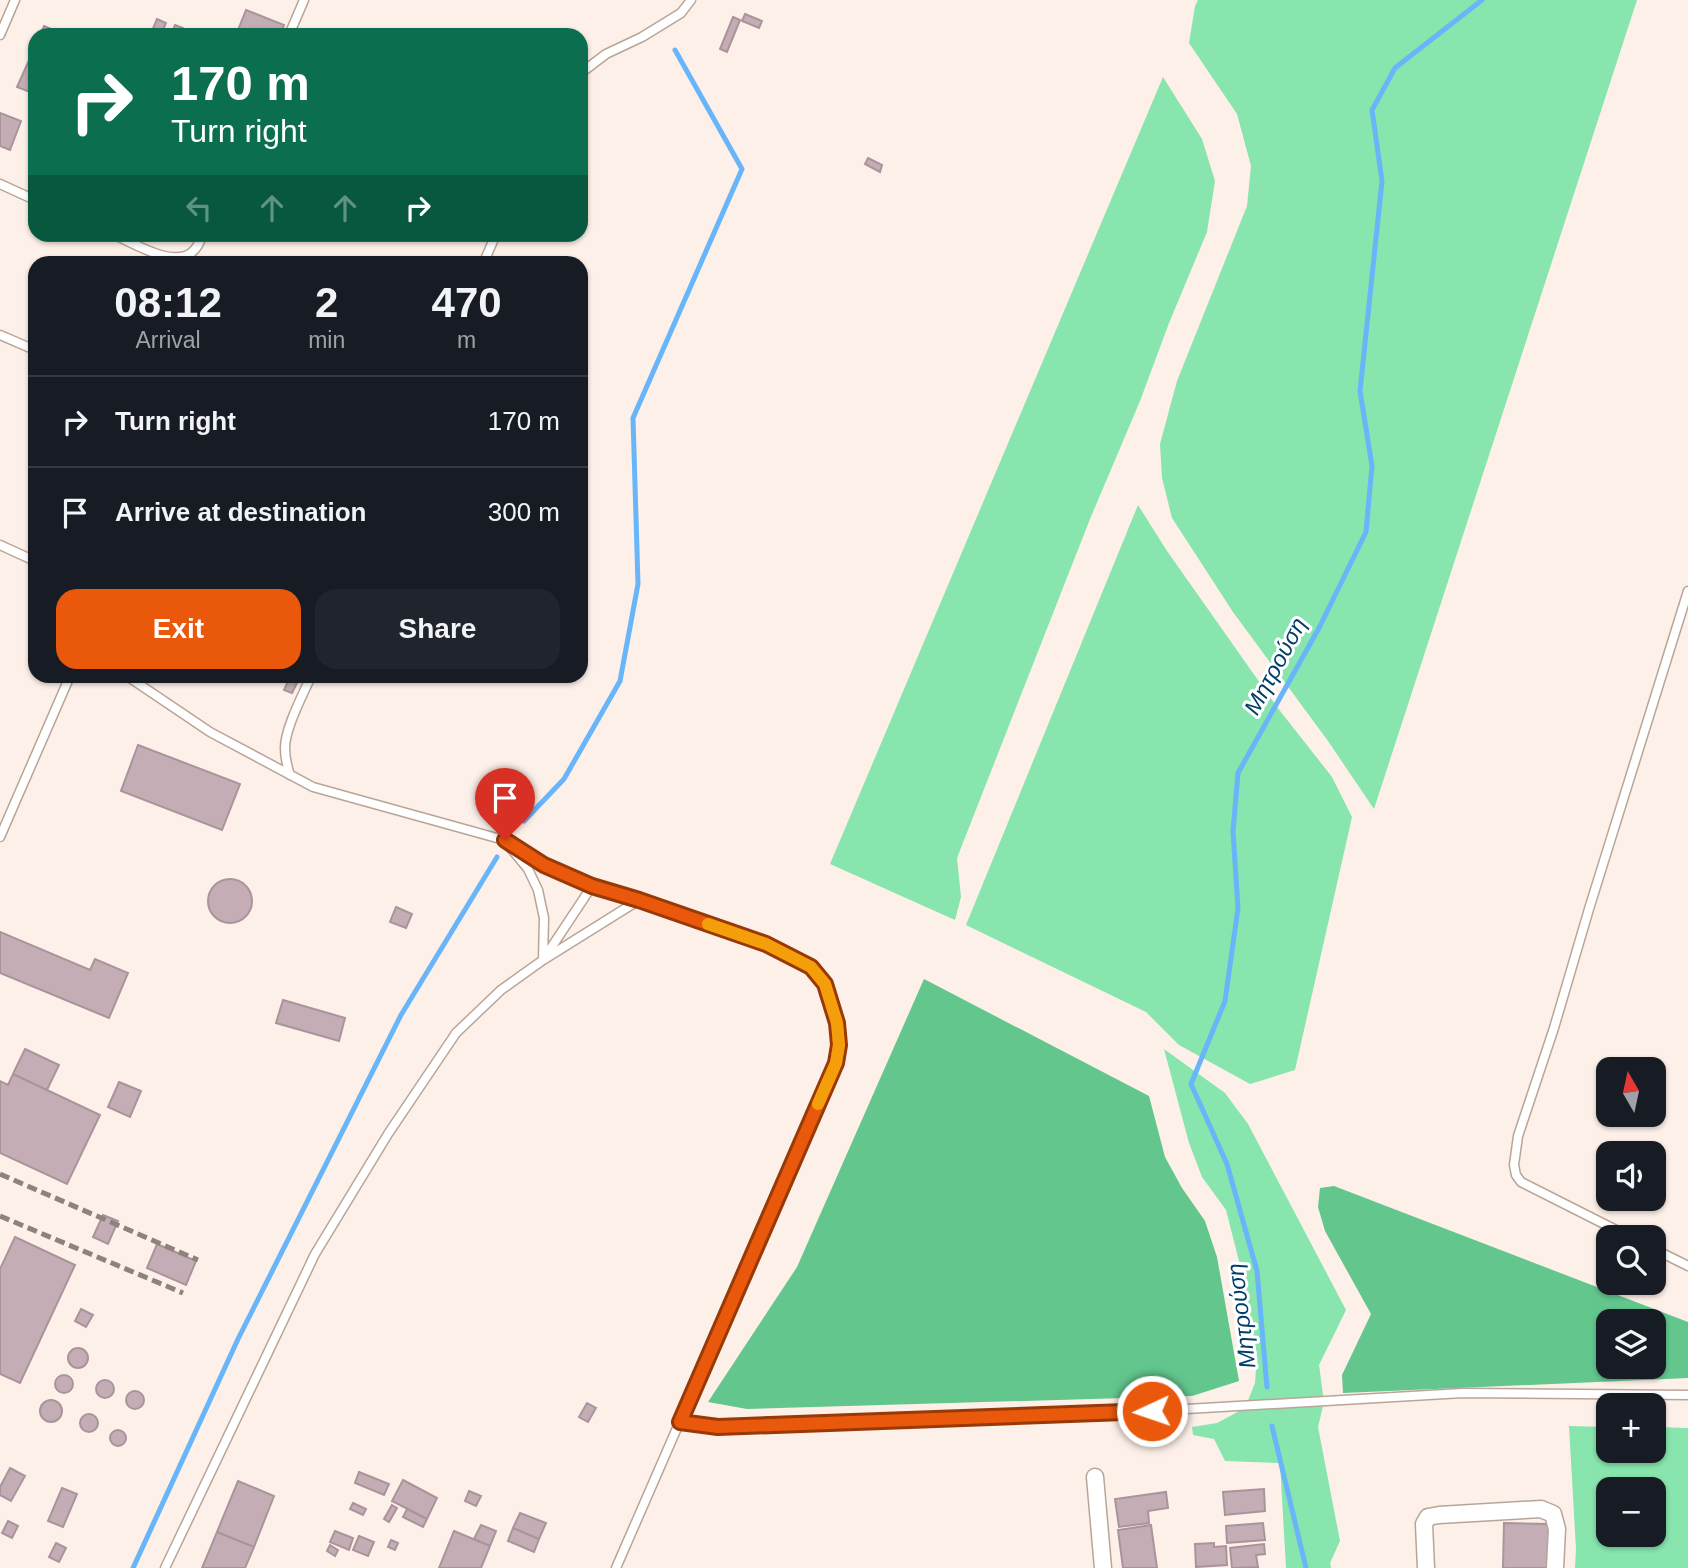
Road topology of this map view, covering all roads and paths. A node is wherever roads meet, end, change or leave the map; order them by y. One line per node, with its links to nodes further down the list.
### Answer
1 (15, 0): 5 (lane)
2 (304, 0): 4 (lane)
3 (691, 0): 6 (lane)
4 (292, 28)
5 (0, 35)
6 (588, 68)
7 (0, 184): 8 (lane)
8 (28, 197)
9 (130, 242): 11 (lane)
10 (200, 242): 12 (lane)
11 (170, 256)
12 (184, 256)
13 (0, 335): 14 (lane)
14 (28, 347)
15 (0, 545): 16 (lane)
16 (28, 558)
17 (1688, 591): 27 (lane)
18 (68, 683): 22 (lane)
19 (137, 683): 21 (lane)
20 (308, 683): 21 (lane)
21 (290, 775): 23 (lane)
22 (0, 837)
23 (505, 840): 24 (lane); 26 (lane)
24 (592, 886): 25 (lane); 26 (lane)
25 (639, 900): 26 (lane); 31 (lane)
26 (543, 960): 33 (lane)
27 (1606, 1225)
28 (1666, 1255): 29 (lane)
29 (1688, 1266)
30 (1688, 1395): 31 (lane)
31 (680, 1422): 34 (lane)
32 (1095, 1477): 35 (street)
33 (165, 1568)
34 (616, 1568)
35 (1103, 1568)
36 (1426, 1568): 37 (street)
37 (1555, 1568)

